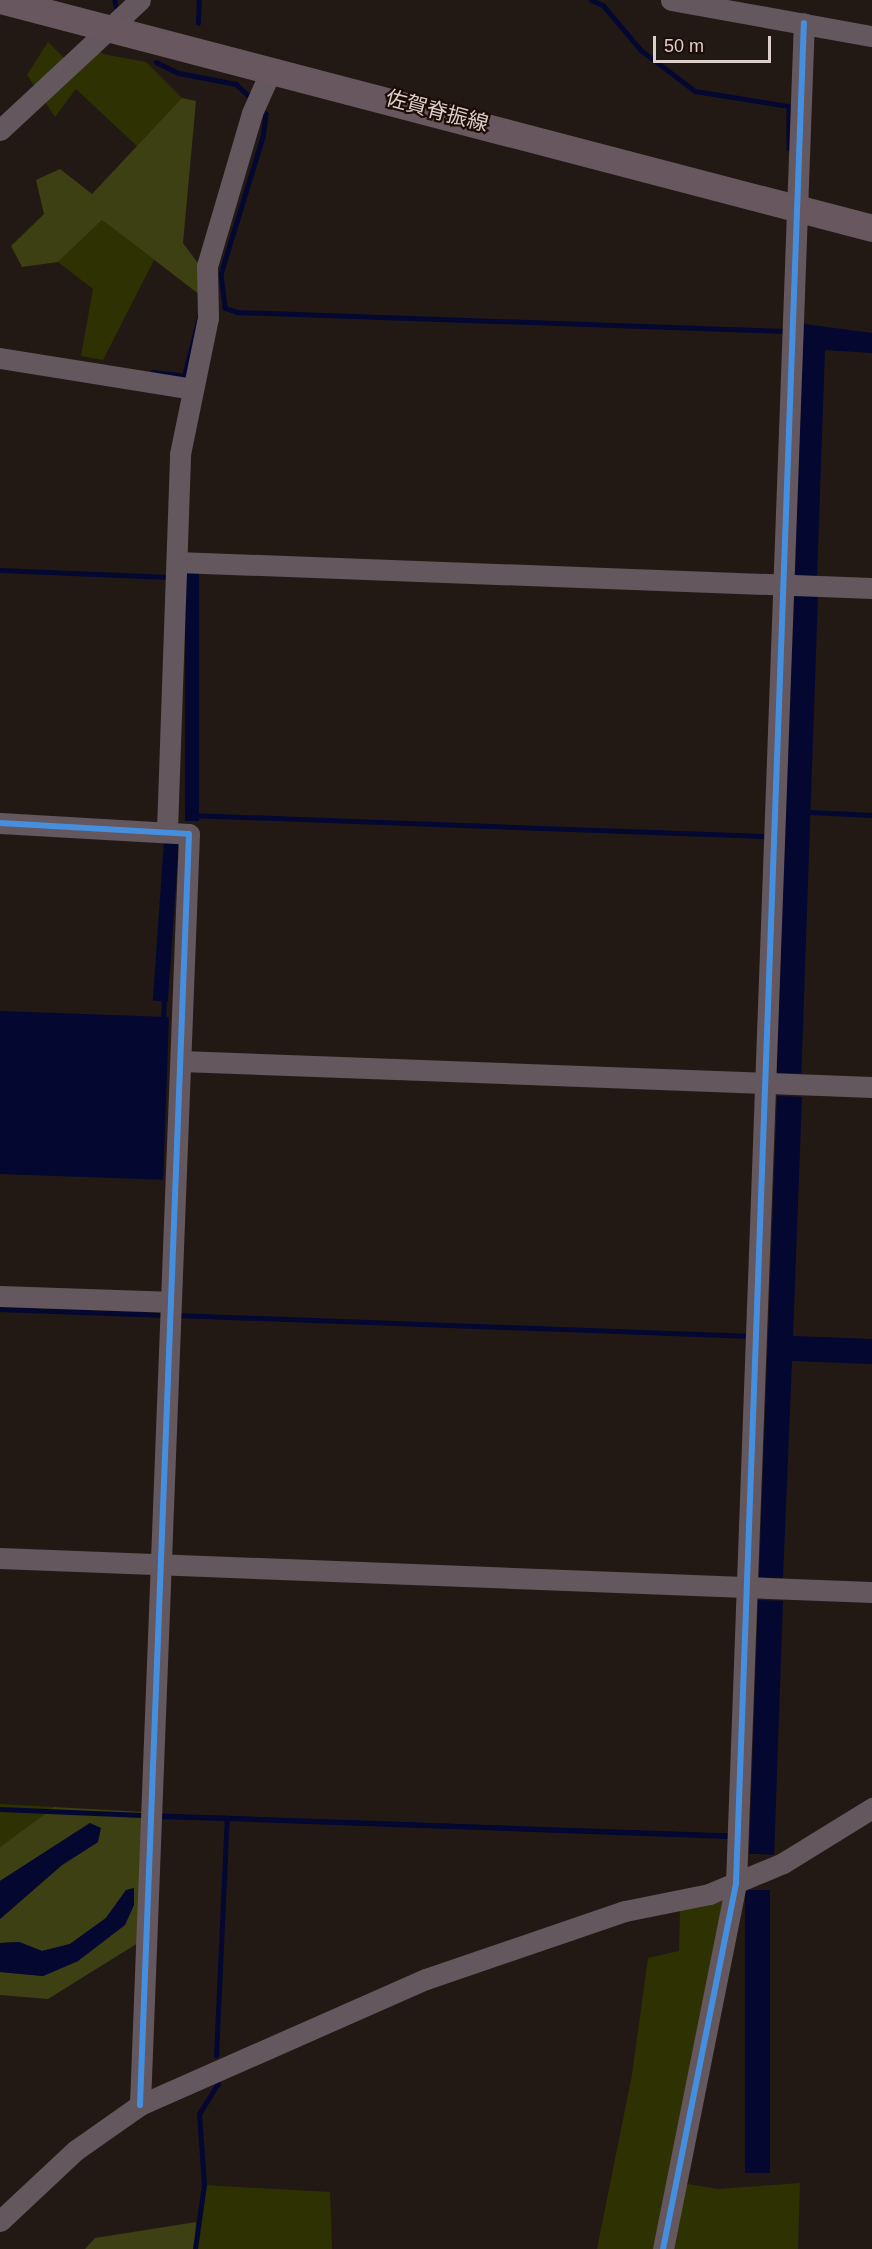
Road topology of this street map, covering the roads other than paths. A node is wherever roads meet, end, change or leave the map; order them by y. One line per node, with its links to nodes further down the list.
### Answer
1 (140, 0): 5 (street)
2 (671, 0): 4 (street)
3 (11, 2): 5 (main road, 佐賀脊振線)
4 (804, 23): 6 (street); 9 (street)
5 (112, 29): 7 (main road, 佐賀脊振線); 8 (street)
6 (872, 36)
7 (267, 79): 9 (main road, 佐賀脊振線); 12 (street)
8 (1, 126)
9 (796, 205): 10 (main road, 佐賀脊振線); 14 (street)
10 (872, 228)
11 (0, 358): 12 (street)
12 (193, 389): 13 (street)
13 (177, 562): 14 (street); 17 (street)
14 (797, 586): 15 (street); 19 (street)
15 (872, 588)
16 (0, 823): 17 (street)
17 (174, 831): 18 (street)
18 (181, 1061): 19 (street); 22 (street)
19 (781, 1083): 20 (street); 25 (street)
20 (872, 1087)
21 (0, 1296): 22 (street)
22 (168, 1311): 24 (street)
23 (0, 1558): 24 (street)
24 (160, 1564): 25 (street); 29 (street)
25 (763, 1588): 26 (street); 28 (street)
26 (872, 1592)
27 (872, 1808): 28 (street)
28 (752, 1876): 29 (street); 31 (street)
29 (140, 2105): 30 (street)
30 (0, 2221)
31 (663, 2249)

